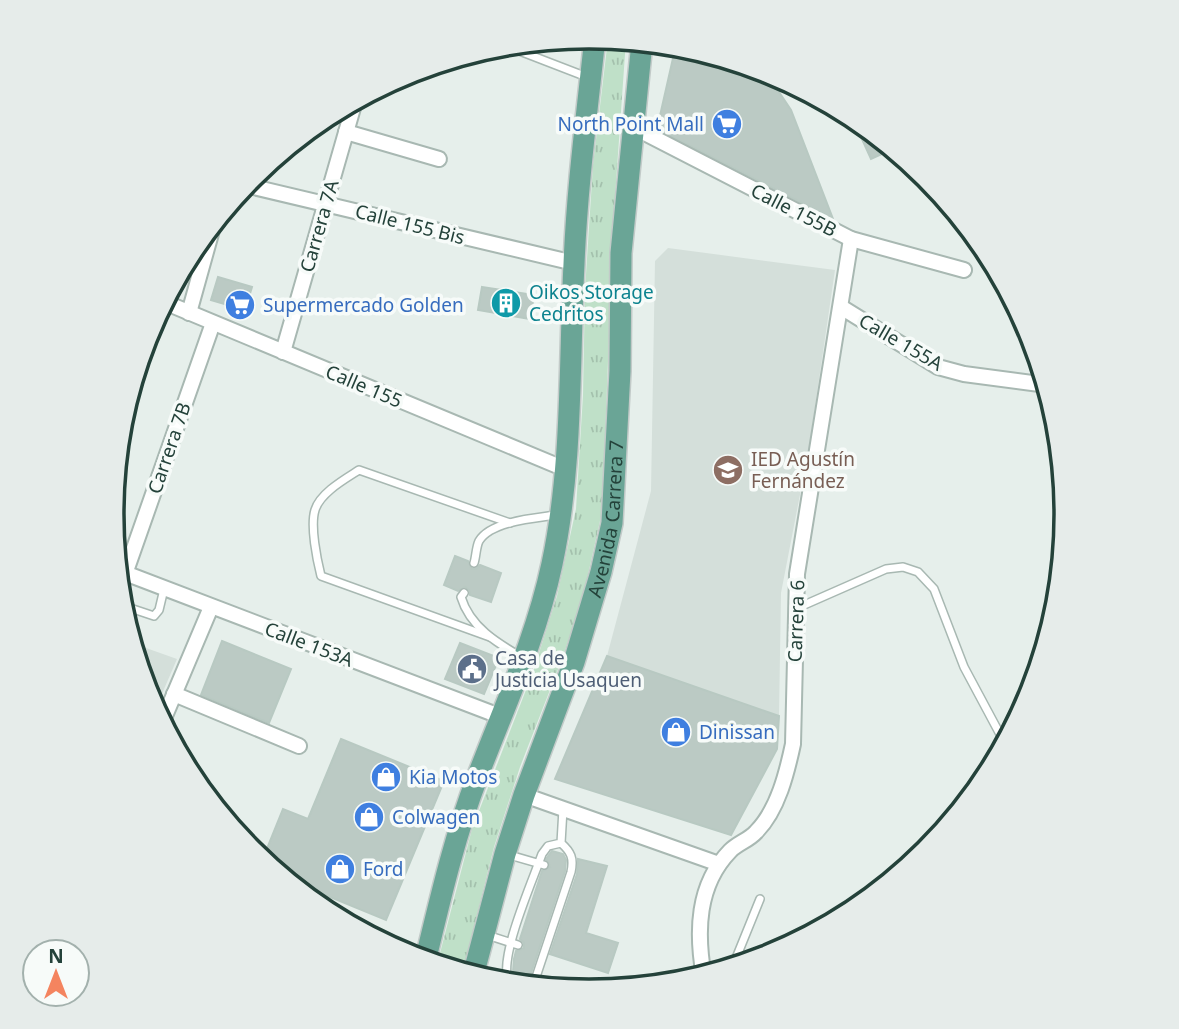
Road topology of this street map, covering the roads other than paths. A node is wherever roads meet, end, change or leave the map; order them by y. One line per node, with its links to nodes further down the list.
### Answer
1 (594, 49): 4 (main road)
2 (641, 52): 6 (main road, Avenida Carrera 7)
3 (526, 53): 4 (lane)
4 (591, 78): 13 (main road)
5 (351, 115): 7 (street, Carrera 7A)
6 (633, 127): 11 (street, Calle 155B); 39 (main road, Avenida Carrera 7)
7 (346, 132): 8 (street); 10 (street, Carrera 7A)
8 (439, 159)
9 (258, 188): 10 (street, Calle 155 Bis)
10 (326, 203): 13 (street, Calle 155 Bis); 19 (street, Carrera 7A)
11 (851, 239): 14 (street, Calle 155B); 16 (street, Carrera 6)
12 (207, 250): 17 (street)
13 (574, 263): 21 (main road)
14 (964, 270)
15 (173, 306): 17 (street, Calle 155)
16 (841, 307): 20 (street, Calle 155A); 30 (street, Carrera 6)
17 (189, 313): 18 (street, Calle 155)
18 (213, 323): 19 (street, Calle 155); 24 (street, Carrera 7B)
19 (283, 352): 21 (street, Calle 155)
20 (1036, 384)
21 (565, 469): 22 (main road)
22 (560, 514): 23 (lane); 33 (main road)
23 (510, 523): 25 (lane); 32 (lane)
24 (126, 558)
25 (474, 563)
26 (128, 575): 27 (street, Calle 153A)
27 (164, 589): 29 (street, Calle 153A); 31 (lane)
28 (464, 593): 32 (lane)
29 (211, 607): 34 (street); 36 (street, Calle 153A)
30 (795, 609): 37 (lane); 44 (street, Carrera 6)
31 (134, 610)
32 (490, 637): 33 (lane)
33 (524, 659): 36 (main road)
34 (174, 694): 35 (street); 38 (street)
35 (167, 710)
36 (502, 717): 48 (main road)
37 (1000, 734)
38 (299, 746)
39 (524, 795): 40 (street); 42 (main road, Avenida Carrera 7)
40 (563, 808): 41 (lane); 44 (street)
41 (561, 842): 43 (lane); 53 (lane)
42 (505, 853): 43 (lane); 46 (main road, Avenida Carrera 7)
43 (541, 864): 47 (lane)
44 (719, 864): 51 (street, Carrera 6)
45 (760, 900): 49 (lane)
46 (483, 933): 47 (lane); 50 (main road, Avenida Carrera 7)
47 (515, 944): 52 (lane)
48 (428, 951)
49 (737, 956)
50 (475, 966)
51 (703, 966)
52 (507, 972)
53 (536, 977)

